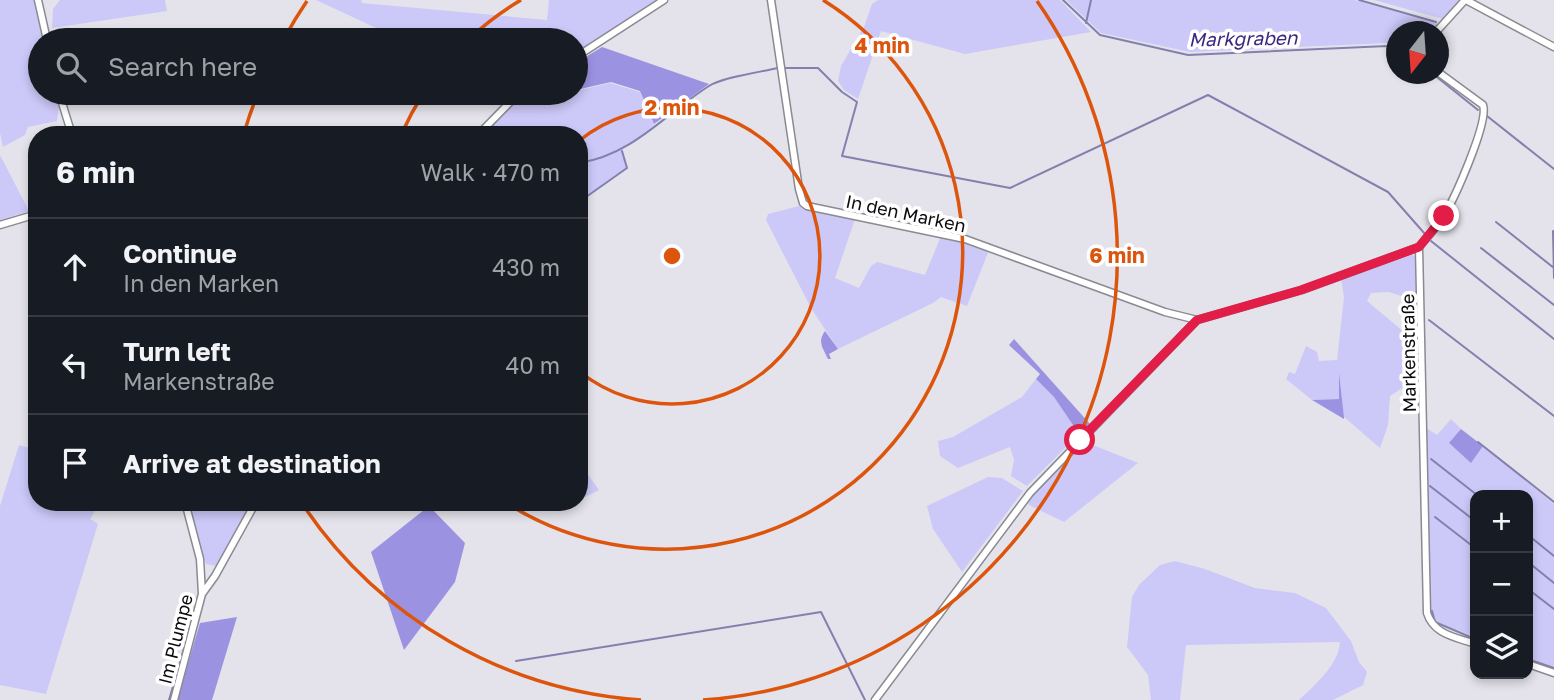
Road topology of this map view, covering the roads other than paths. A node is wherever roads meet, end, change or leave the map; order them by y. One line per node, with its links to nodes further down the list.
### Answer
1 (38, 0): 6 (street)
2 (664, 0): 8 (street)
3 (771, 0): 17 (street, In den Marken)
4 (1465, 0): 5 (street); 7 (street)
5 (1447, 21)
6 (44, 28)
7 (1554, 47)
8 (588, 49)
9 (1449, 80): 16 (street)
10 (63, 105): 12 (street)
11 (507, 105): 13 (street)
12 (69, 126)
13 (487, 126)
14 (28, 217): 15 (street)
15 (0, 225)
16 (1419, 247): 17 (street); 23 (street, Markenstraße)
17 (1197, 320): 27 (street)
18 (188, 511): 20 (street, Im Plumpe)
19 (251, 511): 21 (street)
20 (202, 574): 21 (street); 22 (street, Im Plumpe)
21 (215, 576): 22 (street)
22 (202, 594): 26 (street, Im Plumpe)
23 (1470, 642)
24 (1533, 666): 25 (street)
25 (1554, 673)
26 (174, 700)
27 (875, 700)

